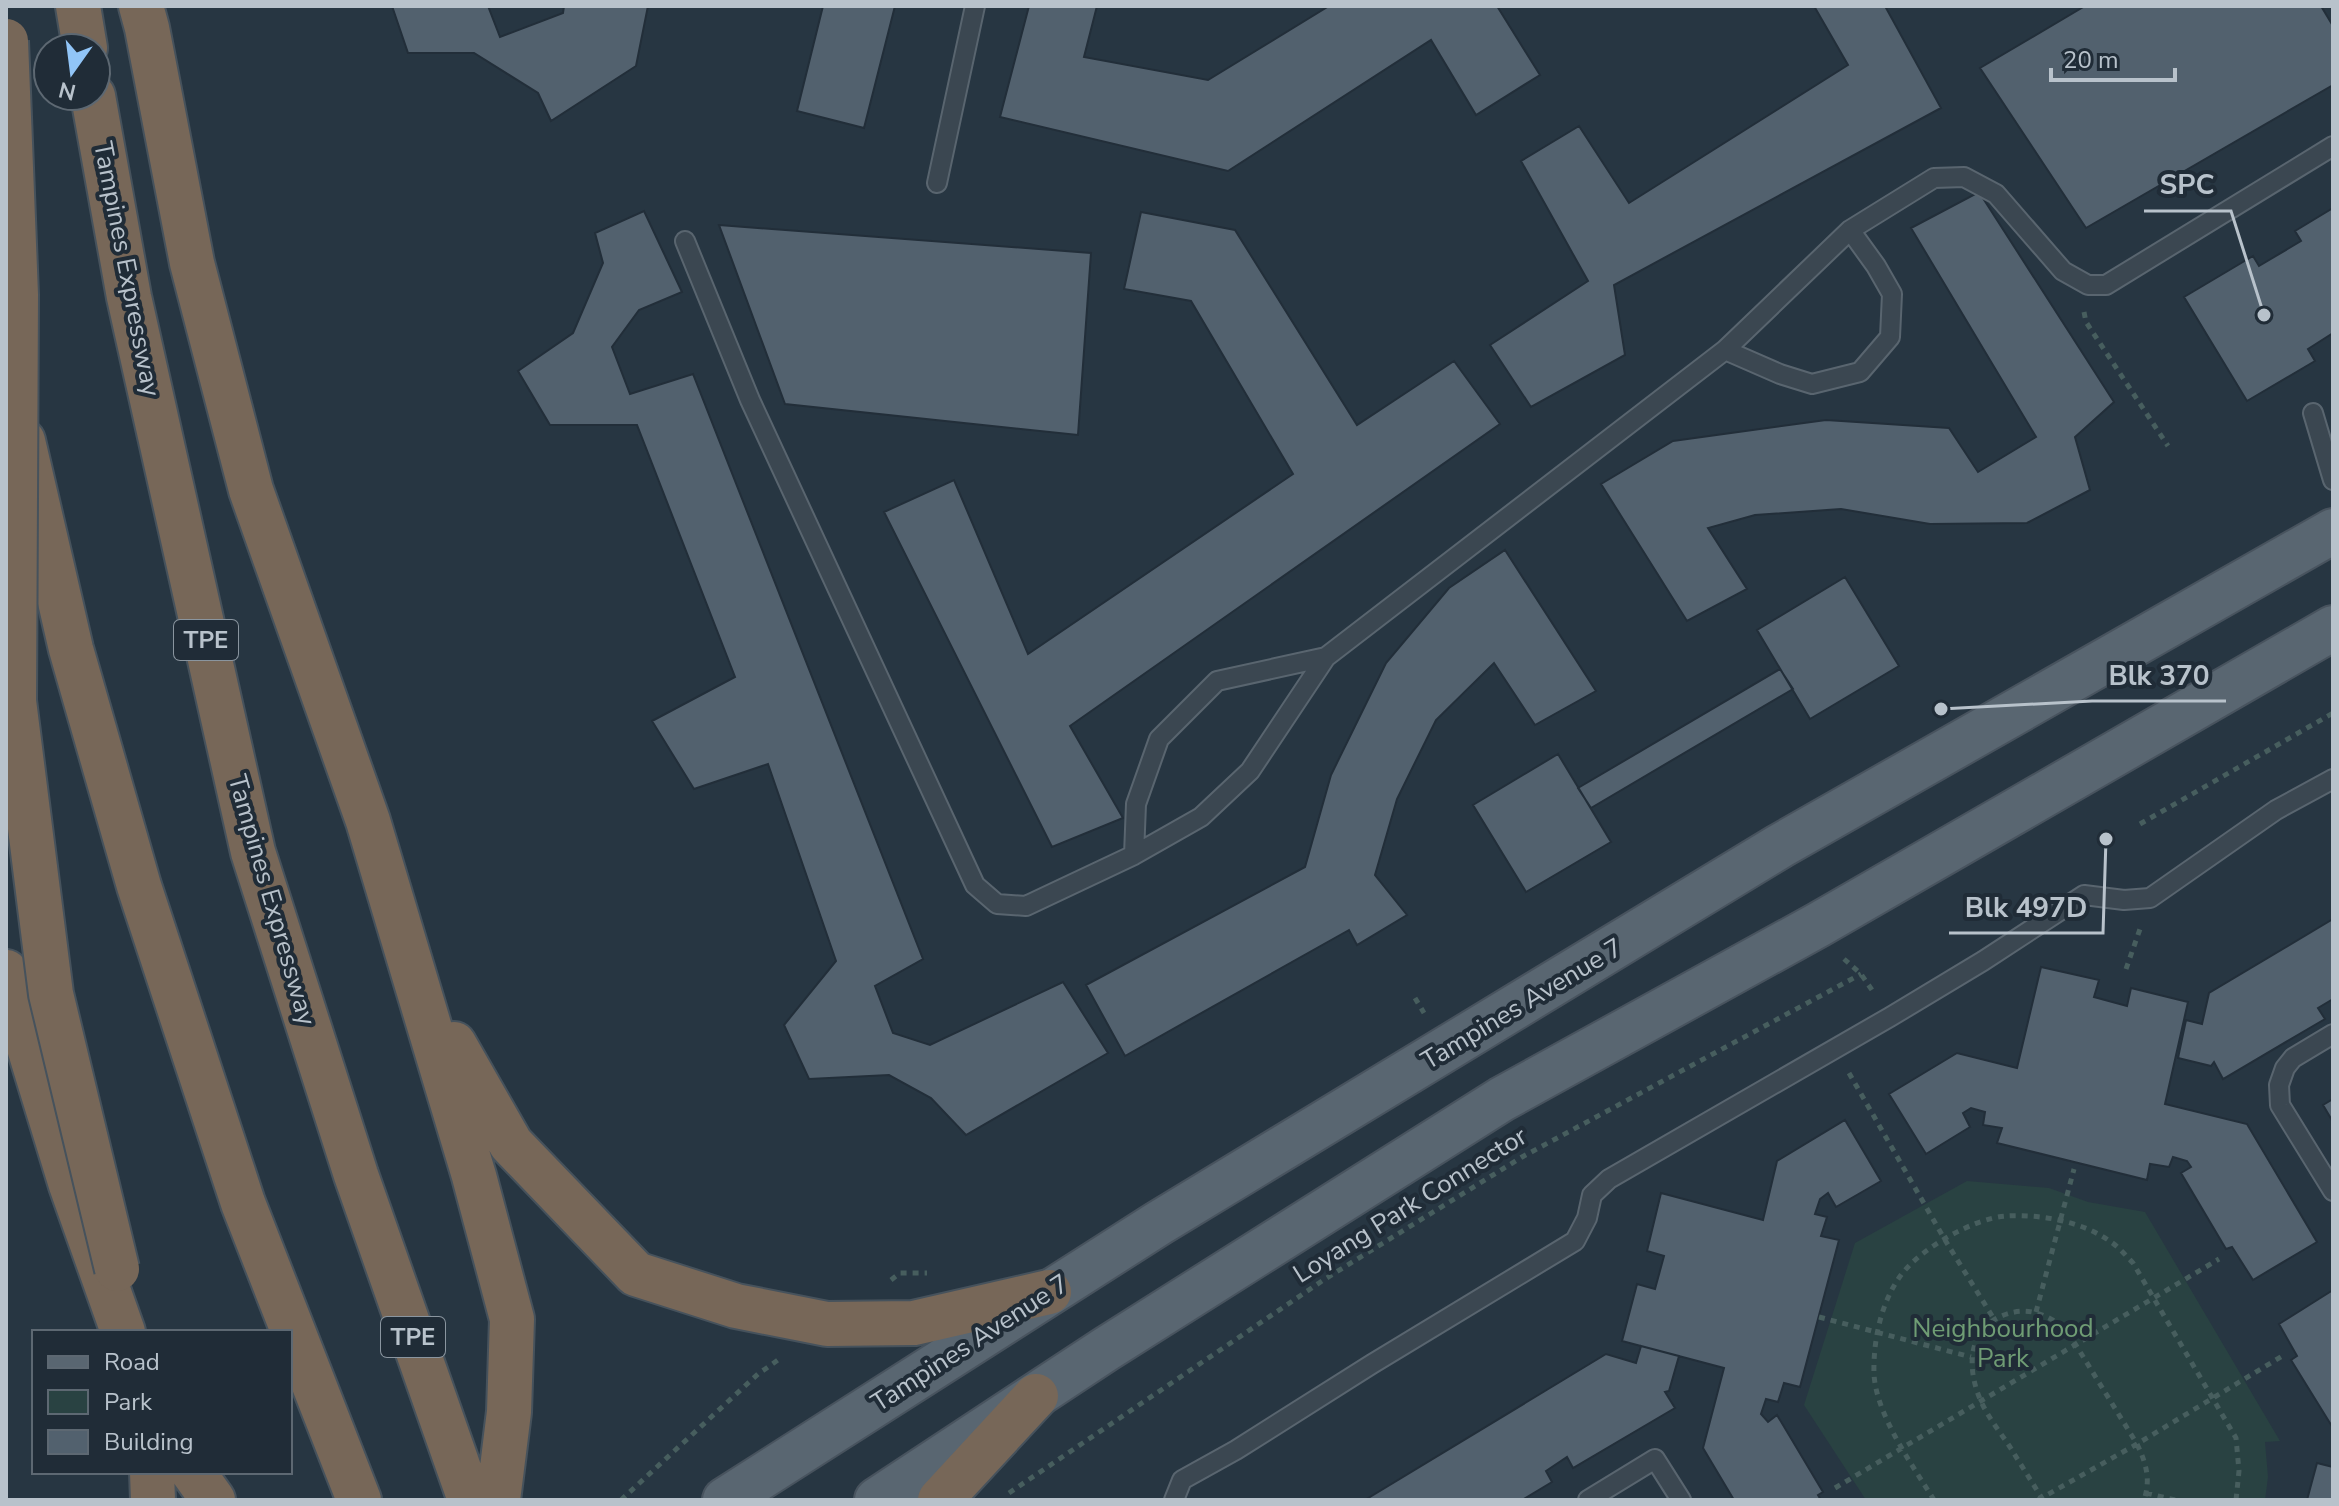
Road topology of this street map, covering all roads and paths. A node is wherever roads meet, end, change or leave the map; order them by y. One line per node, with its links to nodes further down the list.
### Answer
1 (78, 6): 4 (highway)
2 (141, 6): 26 (highway)
3 (975, 6): 8 (lane)
4 (82, 32)
5 (6, 41): 49 (highway, bridge)
6 (96, 112): 69 (highway, Tampines Expressway / TPE)
7 (2333, 146): 11 (lane)
8 (937, 183)
9 (1850, 230): 11 (lane); 12 (lane); 12 (lane)
10 (685, 241): 23 (lane)
11 (2088, 285): 15 (path)
12 (1725, 350): 19 (lane)
13 (6, 365): 68 (highway)
14 (2313, 413): 16 (lane)
15 (2168, 446)
16 (2333, 480)
17 (2333, 531): 42 (main road, Tampines Avenue 7)
18 (2333, 628): 25 (main road)
19 (1326, 657): 23 (lane); 23 (lane)
20 (2333, 713): 22 (path)
21 (2333, 779): 24 (lane)
22 (2140, 824)
23 (1134, 855)
24 (2150, 898): 27 (path); 32 (lane)
25 (1818, 925): 29 (path); 54 (main road)
26 (409, 961): 47 (highway); 70 (highway)
27 (2126, 969)
28 (6, 972): 48 (highway)
29 (1861, 974): 32 (path); 75 (path, Loyang Park Connector)
30 (1415, 998): 31 (path)
31 (1429, 1011)
32 (1890, 1017): 34 (lane)
33 (2333, 1034): 36 (lane)
34 (1835, 1048): 38 (path); 76 (lane)
35 (2074, 1169): 37 (path)
36 (2333, 1191)
37 (2061, 1221): 38 (path); 43 (path); 44 (path)
38 (1945, 1240): 46 (path); 50 (path)
39 (2219, 1259): 43 (path)
40 (928, 1274): 41 (path)
41 (888, 1282)
42 (1049, 1292): 47 (highway); 72 (main road, Tampines Avenue 7)
43 (2156, 1298): 51 (path); 55 (path)
44 (2036, 1312): 46 (path); 51 (path)
45 (1819, 1317): 50 (path)
46 (1994, 1319): 53 (path)
47 (827, 1324): 71 (path)
48 (122, 1330)
49 (137, 1330)
50 (1876, 1332): 53 (path); 58 (path)
51 (2076, 1345): 56 (path); 57 (path)
52 (2284, 1355): 55 (path)
53 (1971, 1357): 56 (path)
54 (1036, 1396): 73 (main road); 74 (highway)
55 (2213, 1396): 57 (path); 81 (path)
56 (1981, 1402): 58 (path); 64 (path)
57 (2137, 1444): 63 (path); 64 (path)
58 (1902, 1449): 62 (path); 79 (path)
59 (152, 1474): 65 (highway)
60 (184, 1474): 66 (highway)
61 (194, 1474): 67 (highway)
62 (1835, 1488)
63 (2145, 1496): 80 (path)
64 (2041, 1499)
65 (153, 1500)
66 (192, 1500)
67 (213, 1500)
68 (359, 1500)
69 (470, 1500)
70 (498, 1500)
71 (621, 1500)
72 (725, 1500)
73 (877, 1500)
74 (940, 1500)
75 (998, 1500)
76 (1174, 1500)
77 (1588, 1500): 78 (lane)
78 (1681, 1500)
79 (1934, 1500)
80 (2175, 1500)
81 (2236, 1500)

